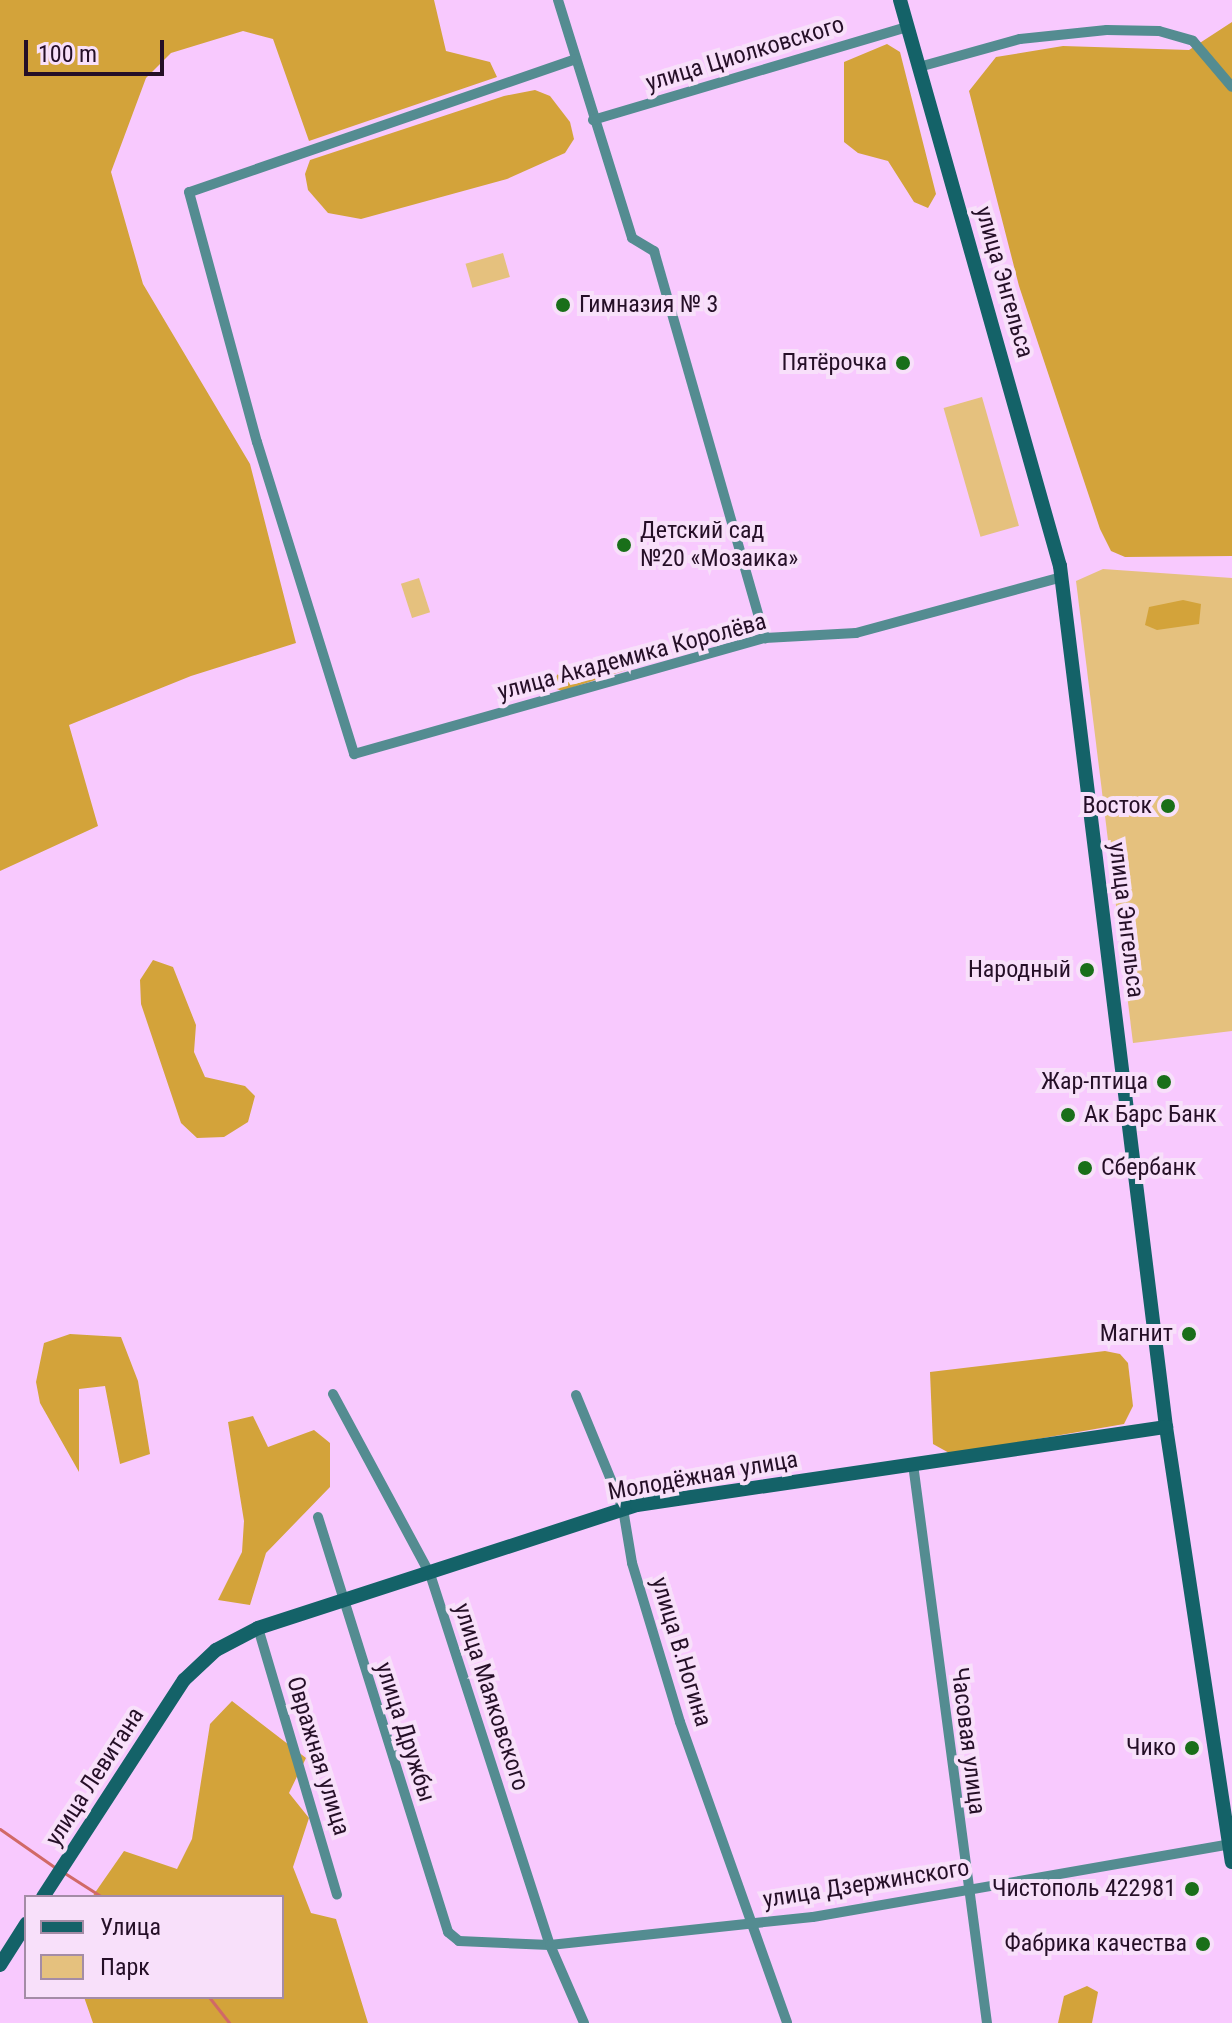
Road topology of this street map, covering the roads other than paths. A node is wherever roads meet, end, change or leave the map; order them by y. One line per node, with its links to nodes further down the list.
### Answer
1 (558, 0): 4 (street)
2 (900, 0): 3 (main road, улица Энгельса)
3 (907, 27): 5 (main road, улица Энгельса); 7 (street, улица Циолковского)
4 (576, 59): 7 (street); 9 (street, улица Академика Королёва)
5 (919, 67): 6 (street); 8 (main road, улица Энгельса)
6 (1232, 87)
7 (593, 120): 9 (street)
8 (1062, 577): 9 (street, улица Академика Королёва); 12 (main road, улица Энгельса)
9 (765, 638)
10 (333, 1394): 16 (street, улица Маяковского)
11 (576, 1395): 14 (street, улица В.Ногина)
12 (1166, 1427): 13 (main road, Молодёжная улица); 20 (main road, улица Энгельса)
13 (913, 1464): 14 (main road, Молодёжная улица); 22 (street, Часовая улица)
14 (623, 1509): 16 (main road, Молодёжная улица); 25 (street, улица В.Ногина)
15 (318, 1517): 17 (street, улица Дружбы)
16 (430, 1574): 17 (main road, Молодёжная улица); 28 (street, улица Маяковского)
17 (342, 1601): 18 (main road, Молодёжная улица); 27 (street, улица Дружбы)
18 (258, 1628): 19 (main road, Молодёжная улица); 24 (street, Овражная улица)
19 (184, 1680): 23 (main road, улица Левитана)
20 (1227, 1845): 21 (main road, улица Энгельса); 22 (street, улица Дзержинского)
21 (1232, 1862)
22 (967, 1889): 25 (street, улица Дзержинского); 32 (street, Часовая улица)
23 (44, 1895)
24 (337, 1895)
25 (749, 1921): 28 (street, улица Дзержинского); 31 (street, улица В.Ногина)
26 (24, 1927): 29 (main road)
27 (472, 1945): 28 (street, улица Дзержинского)
28 (550, 1945): 30 (street, улица Маяковского)
29 (0, 1965)
30 (584, 2023)
31 (787, 2023)
32 (987, 2023)

